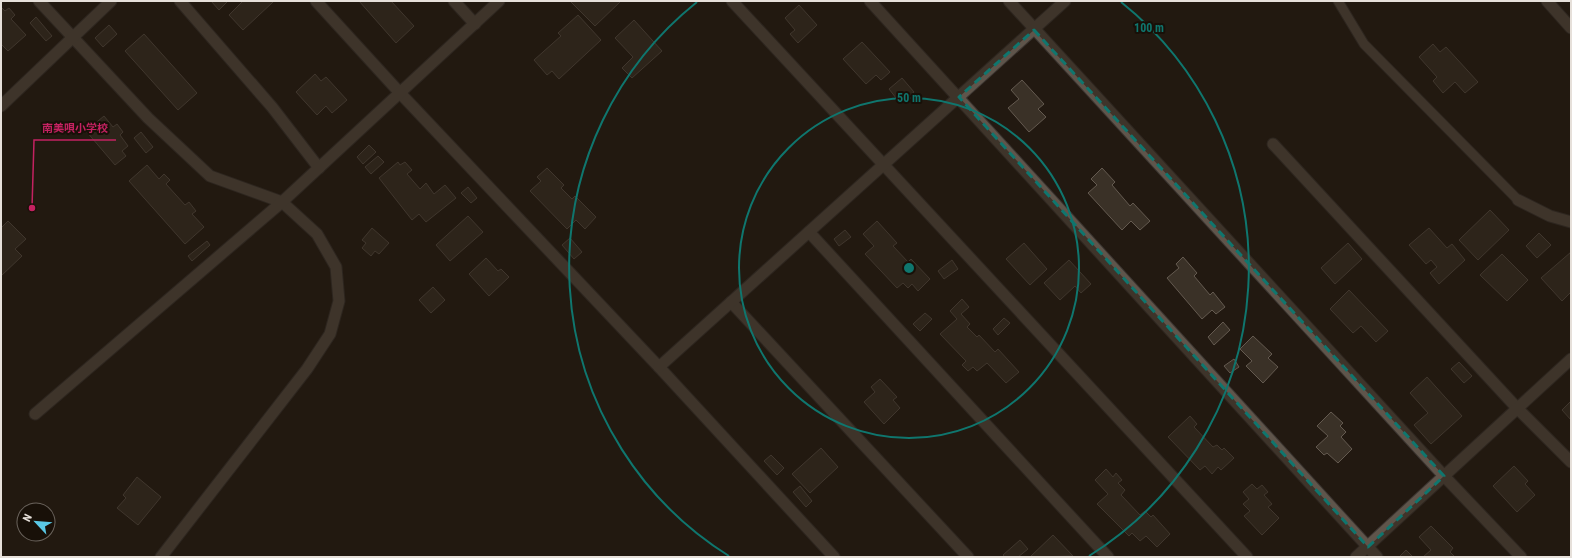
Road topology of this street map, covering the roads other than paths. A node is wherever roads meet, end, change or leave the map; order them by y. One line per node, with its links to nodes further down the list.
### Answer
1 (39, 1): 16 (street)
2 (111, 1): 16 (street)
3 (180, 1): 22 (street)
4 (316, 1): 17 (street)
5 (454, 1): 13 (street)
6 (500, 1): 13 (street)
7 (732, 1): 21 (street)
8 (870, 1): 18 (street)
9 (1009, 1): 15 (street)
10 (1065, 1): 15 (street)
11 (1338, 1): 23 (lane)
12 (1547, 1): 14 (street)
13 (475, 24): 17 (street)
14 (1571, 28)
15 (1034, 30): 18 (street); 33 (street)
16 (73, 38): 19 (street); 24 (street)
17 (400, 93): 22 (street); 29 (street)
18 (958, 97): 21 (street); 34 (street)
19 (1, 106)
20 (1273, 144): 30 (street)
21 (883, 165): 26 (street); 39 (street)
22 (319, 168): 24 (street)
23 (1518, 200): 25 (street)
24 (282, 202): 31 (street); 35 (street)
25 (1571, 222)
26 (809, 232): 27 (street); 38 (street)
27 (731, 302): 29 (street); 37 (street)
28 (1571, 359): 30 (street)
29 (659, 367): 36 (street)
30 (1517, 408): 32 (street); 33 (street)
31 (35, 414)
32 (1571, 462)
33 (1444, 476): 34 (street); 42 (street)
34 (1368, 547): 40 (street); 41 (street)
35 (161, 557)
36 (834, 557)
37 (968, 557)
38 (1108, 557)
39 (1246, 557)
40 (1356, 557)
41 (1377, 557)
42 (1521, 557)

